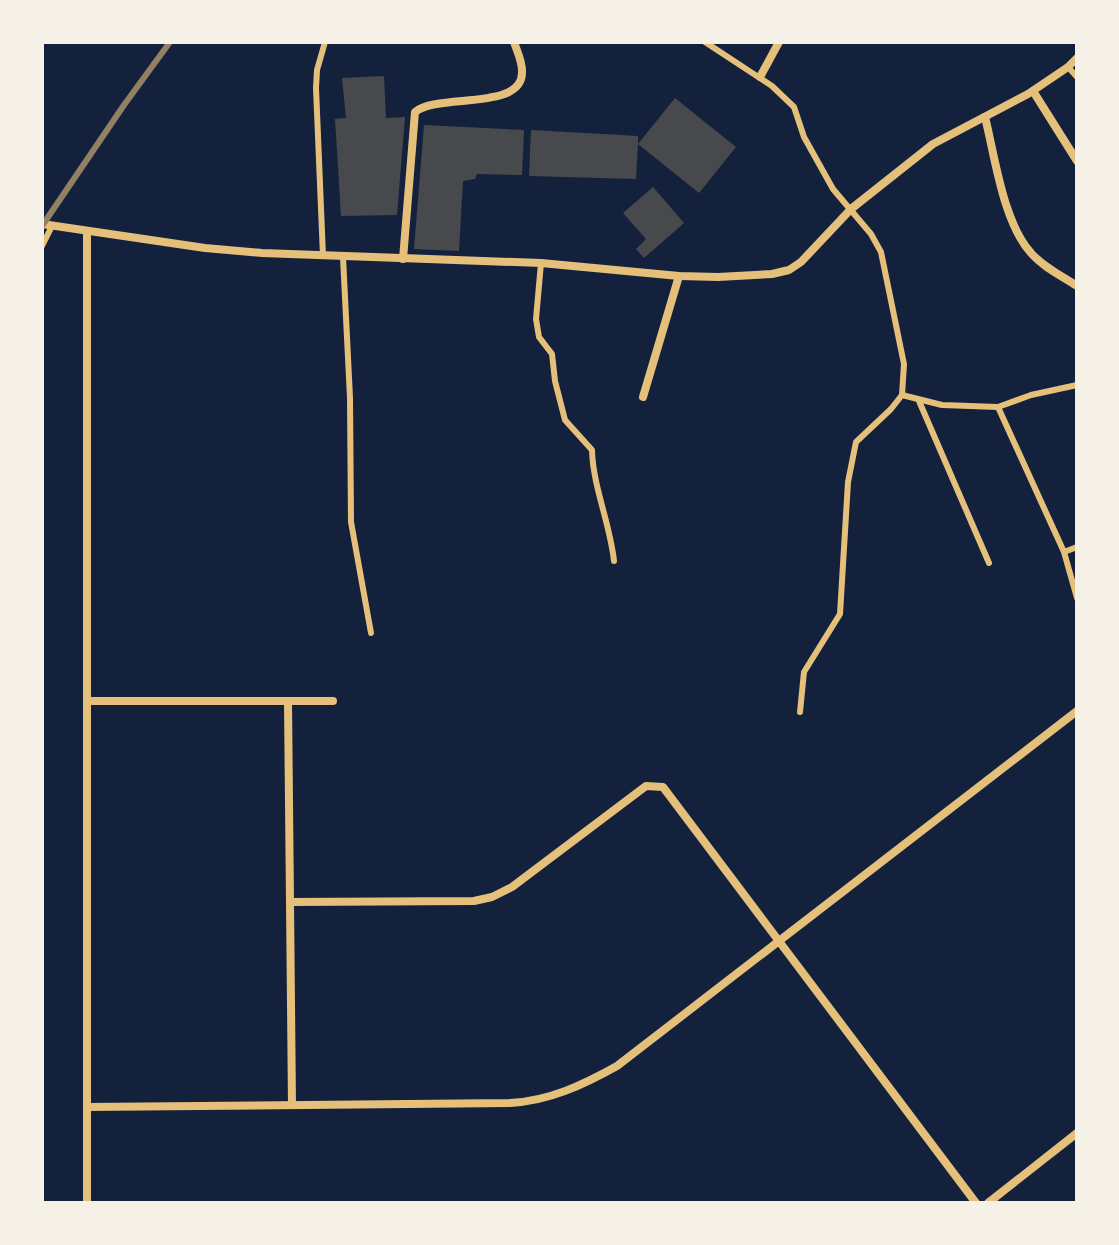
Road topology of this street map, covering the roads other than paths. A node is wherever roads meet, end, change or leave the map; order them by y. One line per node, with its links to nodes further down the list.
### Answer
1 (325, 42): 17 (lane)
2 (514, 42): 19 (street)
3 (705, 42): 7 (lane)
4 (779, 42): 7 (street)
5 (1077, 58): 6 (street)
6 (1068, 67): 8 (lane); 9 (street)
7 (760, 77): 12 (lane)
8 (1077, 77)
9 (1033, 91): 10 (street); 11 (street)
10 (985, 117): 12 (street); 22 (street)
11 (1077, 161)
12 (851, 209): 21 (street); 24 (lane)
13 (42, 224): 14 (street)
14 (52, 226): 15 (street); 16 (lane)
15 (87, 231): 17 (street); 34 (street)
16 (42, 246)
17 (323, 256): 18 (street)
18 (343, 257): 19 (street); 33 (lane)
19 (403, 259): 20 (street)
20 (541, 263): 21 (street); 30 (lane)
21 (679, 276): 25 (street)
22 (1077, 286)
23 (1077, 385): 27 (lane)
24 (902, 395): 26 (lane); 38 (lane)
25 (643, 397)
26 (919, 401): 27 (lane); 31 (lane)
27 (998, 407): 29 (lane)
28 (1077, 547): 29 (lane)
29 (1064, 552): 32 (lane)
30 (614, 561)
31 (989, 563)
32 (1077, 598)
33 (371, 633)
34 (87, 701): 35 (street); 42 (street)
35 (288, 701): 36 (street); 39 (street)
36 (333, 701)
37 (1077, 711): 40 (street)
38 (800, 712)
39 (290, 902): 40 (street); 41 (street)
40 (779, 941): 41 (street); 45 (street)
41 (292, 1105): 42 (street)
42 (87, 1107): 44 (street)
43 (1077, 1133): 46 (street)
44 (87, 1203)
45 (976, 1203)
46 (988, 1203)

